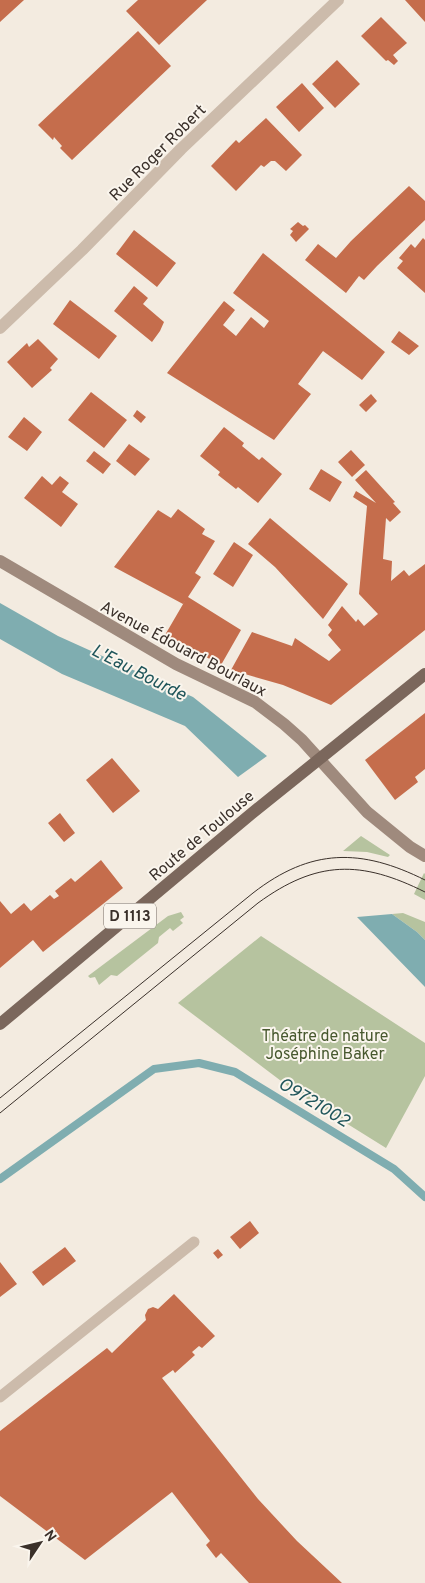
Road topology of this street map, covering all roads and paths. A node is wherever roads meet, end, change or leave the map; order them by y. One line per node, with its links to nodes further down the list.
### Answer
1 (338, 0): 2 (street, Rue Roger Robert)
2 (0, 328)
3 (0, 561): 5 (street, Avenue Édouard Bourlaux)
4 (425, 674): 5 (main road, Route de Toulouse / D 1113)
5 (320, 758): 6 (street, Avenue Édouard Bourlaux); 7 (main road, Route de Toulouse / D 1113)
6 (425, 856)
7 (0, 1024)
8 (194, 1242): 9 (lane)
9 (0, 1397)

